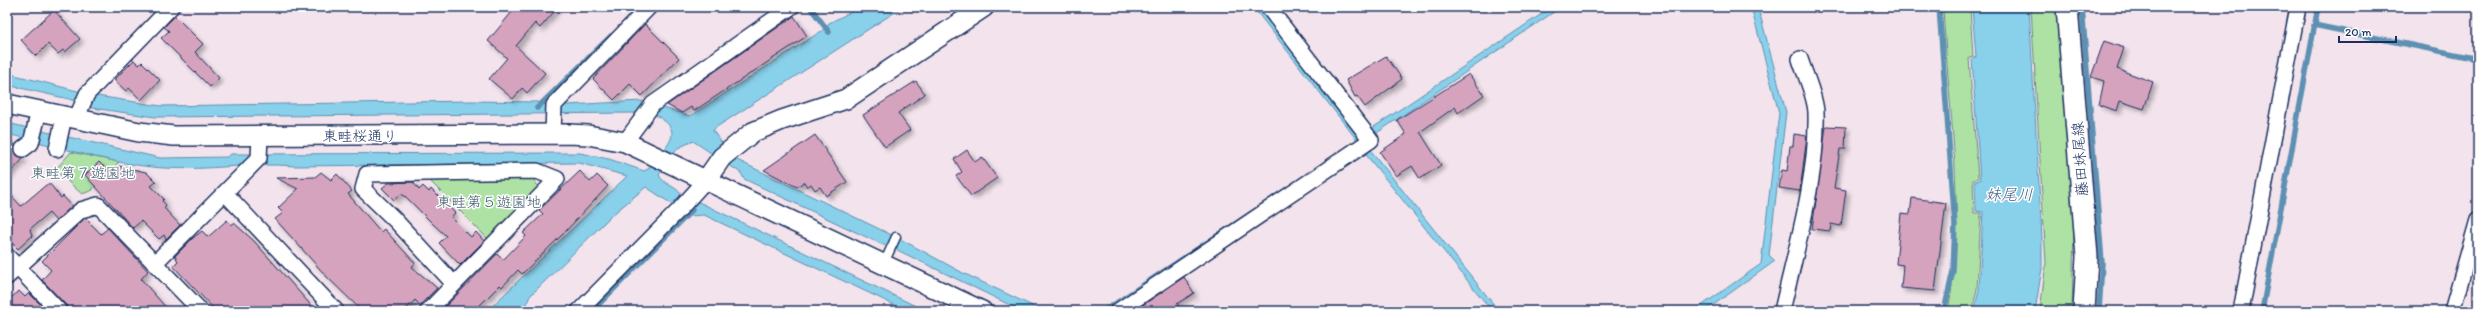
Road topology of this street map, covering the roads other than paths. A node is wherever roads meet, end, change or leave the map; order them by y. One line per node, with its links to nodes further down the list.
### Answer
1 (171, 7): 10 (street)
2 (649, 7): 12 (street)
3 (791, 7): 15 (street)
4 (984, 7): 17 (street)
5 (1268, 7): 31 (street)
6 (2067, 7): 33 (main road, 藤田妹尾線)
7 (2298, 7): 34 (street)
8 (1800, 59): 32 (street)
9 (7, 104): 11 (street, 東畦桜通り)
10 (77, 108): 11 (street, 東畦桜通り); 13 (street, 東畦桜通り); 16 (street)
11 (39, 111): 14 (street)
12 (554, 135): 13 (street, 東畦桜通り); 15 (street, 東畦桜通り)
13 (260, 137): 18 (street)
14 (30, 140)
15 (625, 142): 17 (street, 東畦桜通り)
16 (59, 143)
17 (706, 180): 21 (street, 東畦桜通り); 29 (street)
18 (225, 192): 22 (street); 27 (street)
19 (2478, 220): 35 (street)
20 (896, 237): 21 (lane)
21 (887, 257): 30 (street, 東畦桜通り)
22 (155, 263): 23 (street); 26 (street)
23 (10, 267): 25 (street)
24 (454, 284): 24 (street); 28 (street)
25 (59, 311)
26 (201, 311)
27 (336, 311)
28 (428, 311)
29 (579, 311)
30 (982, 311)
31 (1118, 311)
32 (1782, 311)
33 (2084, 311)
34 (2241, 311)
35 (2452, 311)

